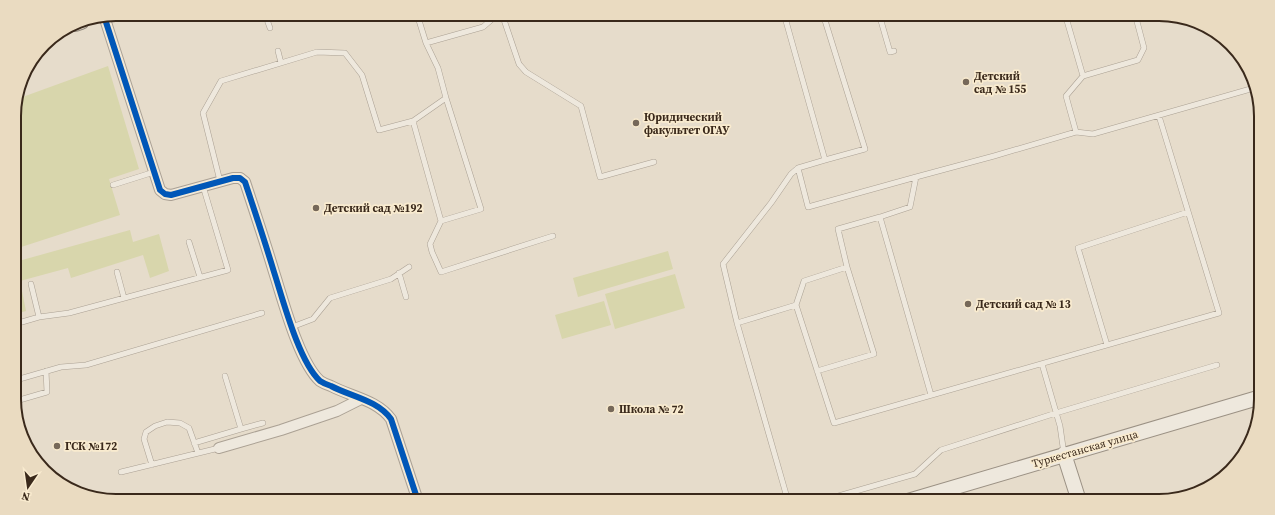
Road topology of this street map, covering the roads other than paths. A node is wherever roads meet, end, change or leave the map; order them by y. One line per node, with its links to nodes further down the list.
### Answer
1 (268, 21): 11 (lane)
2 (418, 21): 12 (lane)
3 (490, 21): 12 (lane)
4 (504, 21): 23 (lane)
5 (786, 21): 22 (lane)
6 (825, 21): 22 (lane)
7 (881, 21): 14 (lane)
8 (1067, 21): 16 (lane)
9 (1137, 21): 16 (lane)
10 (106, 22): 25 (street)
11 (270, 28)
12 (426, 43): 18 (lane)
13 (278, 51): 15 (lane)
14 (894, 51)
15 (281, 63): 20 (lane); 27 (lane)
16 (1083, 76): 21 (lane)
17 (1250, 89): 19 (lane)
18 (446, 98): 20 (lane); 32 (lane)
19 (1159, 116): 21 (lane); 30 (lane)
20 (413, 121): 32 (lane)
21 (1076, 132): 26 (lane)
22 (825, 160): 24 (lane)
23 (654, 162)
24 (798, 168): 26 (lane); 47 (lane)
25 (154, 172): 28 (lane); 29 (street)
26 (916, 177): 31 (lane)
27 (220, 181): 29 (street); 48 (street)
28 (113, 186)
29 (203, 186): 39 (lane)
30 (1188, 212): 49 (lane); 49 (lane)
31 (880, 217): 36 (lane); 56 (lane)
32 (441, 221): 33 (lane)
33 (553, 236)
34 (190, 242): 39 (lane)
35 (409, 267): 38 (lane)
36 (847, 267): 43 (lane); 53 (lane)
37 (117, 272): 42 (lane)
38 (400, 273): 41 (lane); 48 (lane)
39 (200, 277): 42 (lane)
40 (31, 284): 45 (lane)
41 (406, 297)
42 (124, 298): 45 (lane)
43 (796, 305): 47 (lane); 53 (lane)
44 (262, 313): 52 (lane)
45 (39, 317): 46 (lane)
46 (21, 322)
47 (737, 323): 70 (lane)
48 (292, 327): 57 (street)
49 (1107, 345): 50 (lane)
50 (1042, 364): 56 (lane); 60 (lane)
51 (1217, 365): 60 (lane)
52 (46, 371): 55 (lane); 59 (lane)
53 (818, 371): 56 (lane)
54 (225, 376): 62 (lane)
55 (21, 378)
56 (932, 395)
57 (361, 399): 64 (street); 69 (street)
58 (1254, 399): 66 (main road, Туркестанская улица)
59 (21, 400)
60 (1056, 413): 66 (lane); 71 (lane)
61 (263, 423): 62 (lane)
62 (241, 429): 63 (lane)
63 (194, 443): 65 (lane); 67 (lane)
64 (219, 448): 65 (lane)
65 (198, 453): 67 (lane)
66 (1064, 454): 72 (main road, Туркестанская улица); 73 (main road)
67 (152, 465): 68 (lane)
68 (121, 472)
69 (416, 494)
70 (786, 494)
71 (845, 494)
72 (931, 494)
73 (1077, 494)

